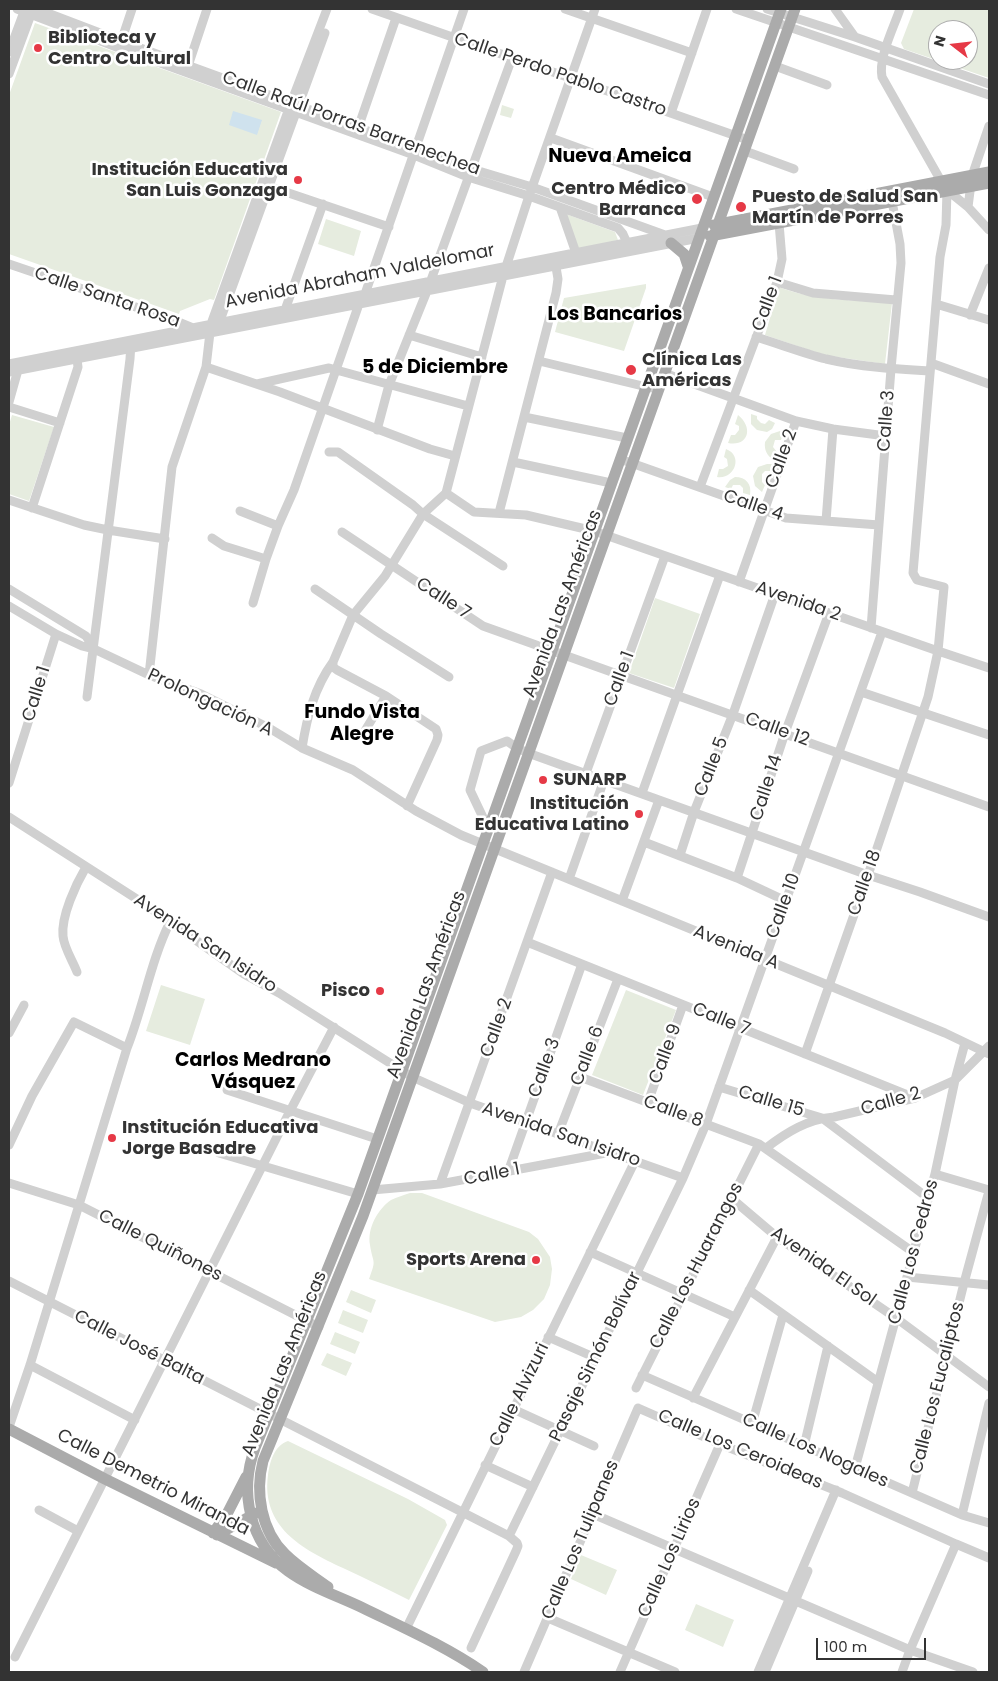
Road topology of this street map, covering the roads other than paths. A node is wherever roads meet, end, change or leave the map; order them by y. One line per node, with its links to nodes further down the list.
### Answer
1 (132, 9): 21 (street)
2 (207, 9): 27 (street)
3 (327, 9): 33 (street)
4 (334, 9): 33 (street)
5 (372, 9): 17 (street, Calle Perdo Pablo Castro)
6 (464, 9): 20 (street)
7 (566, 9): 18 (street)
8 (595, 9): 18 (street)
9 (707, 9): 23 (street)
10 (736, 9): 15 (street)
11 (767, 9): 15 (street)
12 (835, 9): 19 (street)
13 (900, 9): 24 (street)
14 (28, 10): 21 (street, Calle Raúl Porras Barrenechea); 22 (street); 28 (street)
15 (779, 14): 16 (street); 37 (main road, Avenida Las Américas)
16 (792, 17): 19 (street); 24 (street); 26 (main road, Avenida Las Américas)
17 (396, 18): 20 (street, Calle Perdo Pablo Castro); 36 (street)
18 (592, 18): 23 (street); 29 (street)
19 (855, 37): 24 (street)
20 (454, 38): 25 (street, Calle Perdo Pablo Castro); 40 (street)
21 (120, 45): 27 (street, Calle Raúl Porras Barrenechea)
22 (9, 52)
23 (692, 53): 34 (street)
24 (885, 53): 30 (street); 32 (street); 48 (street)
25 (512, 58): 29 (street, Calle Perdo Pablo Castro); 43 (street)
26 (774, 66): 31 (street); 39 (main road, Avenida Las Américas)
27 (187, 68): 33 (street, Calle Raúl Porras Barrenechea)
28 (9, 74)
29 (571, 79): 34 (street, Calle Perdo Pablo Castro); 38 (street)
30 (989, 84)
31 (827, 85)
32 (989, 95)
33 (293, 108): 36 (street, Calle Raúl Porras Barrenechea); 46 (street)
34 (671, 113): 37 (street, Calle Perdo Pablo Castro)
35 (989, 126): 44 (street)
36 (357, 130): 40 (street, Calle Raúl Porras Barrenechea)
37 (735, 136): 39 (street, Calle Perdo Pablo Castro); 52 (main road, Avenida Las Américas)
38 (551, 138): 47 (street); 52 (street)
39 (746, 145): 41 (street, Calle Perdo Pablo Castro); 59 (main road, Avenida Las Américas)
40 (415, 152): 43 (street, Calle Raúl Porras Barrenechea); 57 (street)
41 (794, 169)
42 (989, 172): 44 (main road)
43 (470, 173): 47 (street, Calle Raúl Porras Barrenechea); 50 (street, Calle Raúl Porras Barrenechea); 71 (street)
44 (972, 176): 48 (main road); 49 (street)
45 (989, 183): 49 (main road)
46 (265, 185): 53 (street); 83 (street)
47 (532, 186): 50 (street); 62 (street, Calle Raúl Porras Barrenechea)
48 (944, 186): 49 (main road); 51 (main road); 55 (street); 77 (street)
49 (969, 188): 55 (street)
50 (529, 196): 54 (street, Calle Raúl Porras Barrenechea); 67 (street)
51 (892, 196): 56 (main road); 75 (street, Calle 3)
52 (713, 197): 61 (main road, Avenida Las Américas)
53 (322, 204): 57 (street); 78 (street)
54 (560, 207): 63 (street, Calle Raúl Porras Barrenechea); 64 (street)
55 (968, 207): 60 (street)
56 (817, 210): 58 (main road); 59 (main road)
57 (389, 227): 74 (street)
58 (780, 227): 59 (main road); 72 (street, Calle 1)
59 (716, 230): 61 (main road); 97 (main road, Avenida Las Américas)
60 (989, 230)
61 (700, 233): 62 (street, Avenida Abraham Valdelomar); 68 (main road, Avenida Las Américas)
62 (668, 239): 63 (street, Avenida Abraham Valdelomar); 65 (street, Avenida Abraham Valdelomar); 68 (main road)
63 (627, 243): 64 (street, Avenida Abraham Valdelomar)
64 (576, 253): 65 (street, Avenida Abraham Valdelomar)
65 (555, 261): 67 (street, Avenida Abraham Valdelomar); 70 (street, Avenida Abraham Valdelomar); 90 (street)
66 (9, 264): 80 (street, Calle Santa Rosa)
67 (506, 266): 70 (street); 71 (street, Avenida Abraham Valdelomar)
68 (688, 266): 101 (main road, Avenida Las Américas)
69 (989, 268): 79 (street)
70 (503, 276): 73 (street, Avenida Abraham Valdelomar); 88 (street)
71 (430, 281): 73 (street); 74 (street, Avenida Abraham Valdelomar)
72 (777, 282): 75 (street); 86 (street, Calle 1)
73 (427, 290): 76 (street, Avenida Abraham Valdelomar); 85 (street)
74 (366, 294): 76 (street); 78 (street, Avenida Abraham Valdelomar)
75 (896, 300): 94 (street, Calle 3)
76 (359, 304): 78 (street, Avenida Abraham Valdelomar); 95 (street)
77 (936, 304): 79 (street); 93 (street)
78 (286, 314): 83 (street, Avenida Abraham Valdelomar)
79 (970, 315): 81 (street)
80 (171, 319): 82 (street, Calle Santa Rosa); 84 (street)
81 (989, 320)
82 (192, 328): 83 (street, Calle Santa Rosa); 84 (street, Avenida Abraham Valdelomar)
83 (212, 329): 87 (street, Avenida Abraham Valdelomar); 92 (street)
84 (169, 333): 87 (street, Avenida Abraham Valdelomar)
85 (409, 336): 88 (street); 100 (street)
86 (756, 337): 94 (street); 103 (street, Calle 1)
87 (131, 344): 89 (street, Avenida Abraham Valdelomar); 91 (street, Avenida Abraham Valdelomar); 132 (street)
88 (482, 357): 105 (street)
89 (77, 358): 91 (street, Avenida Abraham Valdelomar); 110 (street)
90 (539, 361): 101 (street); 108 (street)
91 (15, 366): 96 (street, Avenida Abraham Valdelomar); 104 (street)
92 (206, 367): 98 (street); 137 (street)
93 (930, 367): 94 (street); 99 (street); 156 (street, Calle 18)
94 (891, 369): 113 (street, Calle 3)
95 (337, 370): 98 (street); 100 (street); 107 (street)
96 (9, 372)
97 (664, 373): 102 (main road, Avenida Las Américas); 103 (street)
98 (257, 384): 107 (street)
99 (989, 384)
100 (389, 385): 105 (street); 112 (street)
101 (646, 386): 102 (street); 114 (main road, Avenida Las Américas)
102 (658, 391): 119 (main road, Avenida Las Américas)
103 (733, 398): 109 (street); 121 (street, Calle 1)
104 (9, 402)
105 (468, 406): 116 (street)
106 (9, 408): 110 (street)
107 (324, 408): 112 (street); 131 (street)
108 (524, 417): 114 (street); 118 (street)
109 (796, 421): 111 (street); 125 (street, Calle 2)
110 (60, 423): 124 (street)
111 (833, 429): 113 (street); 129 (street)
112 (377, 430): 116 (street)
113 (886, 436): 130 (street, Calle 3)
114 (627, 438): 117 (main road, Avenida Las Américas)
115 (329, 452): 128 (street)
116 (455, 456): 122 (street)
117 (620, 459): 119 (street, Calle 4); 120 (main road, Avenida Las Américas)
118 (513, 462): 120 (street); 127 (street)
119 (632, 463): 121 (street, Calle 4); 135 (main road, Avenida Las Américas)
120 (611, 484): 133 (main road, Avenida Las Américas)
121 (700, 487): 125 (street, Calle 4)
122 (446, 494): 127 (street, Avenida 2); 128 (street)
123 (9, 500): 124 (street)
124 (32, 508): 132 (street)
125 (764, 510): 129 (street, Calle 4); 143 (street, Calle 2)
126 (240, 511): 131 (street)
127 (500, 513): 133 (street, Avenida 2)
128 (423, 514): 140 (street); 141 (street)
129 (826, 521): 130 (street, Calle 4)
130 (879, 525): 151 (street, Calle 3)
131 (278, 526): 139 (street)
132 (108, 530): 137 (street); 154 (street)
133 (594, 531): 135 (street, Avenida 2); 155 (main road, Avenida Las Américas)
134 (342, 532): 140 (street, Calle 7)
135 (606, 535): 138 (street, Avenida 2); 157 (main road, Avenida Las Américas)
136 (212, 538): 139 (street)
137 (165, 539): 162 (street)
138 (665, 556): 142 (street, Avenida 2); 161 (street, Calle 1)
139 (266, 559): 147 (street)
140 (391, 565): 150 (street); 155 (street, Calle 7)
141 (503, 566)
142 (720, 575): 143 (street, Avenida 2); 166 (street)
143 (739, 582): 146 (street, Avenida 2)
144 (315, 589): 150 (street)
145 (9, 590): 154 (street, Prolongación A)
146 (775, 594): 149 (street, Avenida 2); 170 (street, Calle 5)
147 (253, 604)
148 (9, 606): 153 (street, Prolongación A)
149 (829, 613): 151 (street, Avenida 2); 173 (street, Calle 14)
150 (353, 615): 158 (street); 164 (street)
151 (872, 628): 152 (street, Avenida 2)
152 (882, 632): 156 (street, Avenida 2); 165 (street, Calle 10)
153 (56, 634): 154 (street, Prolongación A); 183 (street, Calle 1)
154 (94, 649): 162 (street, Prolongación A); 168 (street)
155 (552, 649): 157 (street, Calle 7); 160 (main road, Avenida Las Américas)
156 (938, 652): 159 (street, Avenida 2); 169 (street, Calle 18)
157 (564, 654): 161 (street, Calle 12); 163 (main road, Avenida Las Américas)
158 (333, 662): 167 (street); 176 (street)
159 (989, 668)
160 (544, 671): 163 (main road); 171 (main road, Avenida Las Américas)
161 (622, 674): 166 (street, Calle 12); 180 (street, Calle 1)
162 (149, 675): 176 (street, Prolongación A)
163 (556, 675): 172 (main road, Avenida Las Américas)
164 (449, 677)
165 (861, 692): 169 (street); 178 (street, Calle 10)
166 (677, 694): 170 (street, Calle 12); 184 (street)
167 (386, 696): 174 (street); 186 (street)
168 (87, 697)
169 (923, 712): 175 (street); 181 (street, Calle 18)
170 (733, 714): 173 (street, Calle 12); 188 (street, Calle 5)
171 (528, 716): 172 (main road); 177 (main road, Avenida Las Américas)
172 (540, 720): 179 (main road, Avenida Las Américas)
173 (785, 733): 178 (street, Calle 12); 191 (street, Calle 14)
174 (363, 734)
175 (989, 735)
176 (302, 748): 186 (street, Prolongación A)
177 (516, 748): 179 (street); 190 (main road, Avenida Las Américas); 190 (street)
178 (839, 752): 181 (street, Calle 12); 195 (street, Calle 10)
179 (528, 753): 180 (street); 194 (main road, Avenida Las Américas)
180 (586, 773): 182 (street)
181 (902, 775): 187 (street, Calle 12); 199 (street, Calle 18)
182 (604, 780): 184 (street); 200 (street)
183 (9, 783)
184 (642, 793): 185 (street)
185 (660, 800): 188 (street); 192 (street)
186 (407, 806): 193 (street, Avenida A)
187 (989, 807)
188 (694, 812): 191 (street); 196 (street, Calle 5)
189 (9, 817): 197 (street, Avenida San Isidro)
190 (488, 828): 193 (main road, Avenida Las Américas)
191 (753, 833): 195 (street); 201 (street, Calle 14)
192 (644, 842): 196 (street); 202 (street)
193 (483, 844): 194 (street, Avenida A); 221 (main road, Avenida Las Américas)
194 (495, 848): 198 (street, Avenida A); 222 (main road, Avenida Las Américas)
195 (804, 852): 199 (street); 203 (street, Calle 10)
196 (680, 855): 201 (street)
197 (86, 867): 205 (street, Avenida San Isidro); 209 (street)
198 (552, 872): 200 (street, Avenida A); 206 (street, Calle 2)
199 (868, 875): 204 (street); 211 (street, Calle 18)
200 (569, 878): 202 (street, Avenida A)
201 (737, 878): 203 (street)
202 (622, 901): 207 (street, Avenida A)
203 (786, 901): 207 (street, Calle 10)
204 (989, 917)
205 (170, 922): 214 (street, Avenida San Isidro); 218 (street)
206 (527, 942): 208 (street, Calle 7); 229 (street, Calle 2)
207 (765, 959): 211 (street, Avenida A); 215 (street, Calle 10)
208 (582, 964): 210 (street, Calle 7); 232 (street, Calle 3)
209 (77, 972)
210 (618, 979): 213 (street, Calle 7); 223 (street, Calle 6)
211 (830, 986): 217 (street, Avenida A); 220 (street, Calle 18)
212 (24, 1005): 216 (street)
213 (683, 1005): 215 (street, Calle 7); 228 (street, Calle 9)
214 (334, 1027): 221 (street, Avenida San Isidro); 230 (street)
215 (740, 1028): 220 (street, Calle 7); 225 (street, Calle 10)
216 (9, 1033)
217 (964, 1044): 219 (street, Avenida A); 224 (street)
218 (127, 1048): 236 (street); 252 (street)
219 (987, 1051): 224 (street)
220 (805, 1054): 227 (street, Calle 7)
221 (402, 1071): 222 (street, Avenida San Isidro); 235 (main road, Avenida Las Américas)
222 (412, 1077): 229 (street, Avenida San Isidro); 247 (main road, Avenida Las Américas)
223 (580, 1077): 228 (street, Calle 8); 234 (street, Calle 6)
224 (956, 1080): 227 (street, Calle 2); 243 (street, Calle Los Cedros)
225 (720, 1086): 231 (street, Calle 15); 233 (street, Calle 10)
226 (227, 1090): 230 (street)
227 (915, 1098): 231 (street, Calle 2)
228 (648, 1102): 233 (street, Calle 8)
229 (470, 1103): 232 (street, Avenida San Isidro); 246 (street, Calle 2)
230 (290, 1111): 235 (street); 241 (street)
231 (822, 1118): 237 (street, Calle 2); 251 (street)
232 (526, 1122): 234 (street, Avenida San Isidro); 242 (street, Calle 3)
233 (706, 1124): 237 (street, Calle 8); 244 (street, Calle 10)
234 (558, 1134): 239 (street, Avenida San Isidro)
235 (377, 1139): 249 (main road, Avenida Las Américas)
236 (9, 1145)
237 (762, 1146): 250 (street, Calle Los Huarangos); 255 (street, Calle 8)
238 (220, 1152): 241 (street)
239 (611, 1152): 240 (street, Avenida San Isidro); 242 (street, Calle 1)
240 (635, 1161): 244 (street, Avenida San Isidro); 254 (street, Calle Alvizuri)
241 (262, 1166): 249 (street); 256 (street)
242 (508, 1172): 246 (street, Calle 1)
243 (935, 1174): 248 (street); 251 (street, Calle Los Cedros)
244 (683, 1178): 257 (street, Pasaje Simón Bolívar)
245 (9, 1183): 252 (street, Calle Quiñones)
246 (440, 1184): 247 (street, Calle 1)
247 (372, 1190): 269 (main road, Avenida Las Américas)
248 (989, 1191): 260 (street, Calle Los Eucaliptos)
249 (358, 1194): 268 (main road, Avenida Las Américas)
250 (732, 1198): 253 (street, Avenida El Sol); 263 (street, Calle Los Huarangos)
251 (928, 1198): 255 (street, Calle Los Cedros)
252 (79, 1205): 256 (street, Calle Quiñones); 264 (street)
253 (777, 1237): 262 (street); 267 (street, Avenida El Sol)
254 (590, 1252): 257 (street); 270 (street, Calle Alvizuri)
255 (914, 1252): 258 (street, Calle Los Cedros)
256 (209, 1271): 268 (street, Calle Quiñones); 274 (street)
257 (636, 1273): 263 (street); 273 (street, Pasaje Simón Bolívar)
258 (907, 1277): 260 (street); 267 (street, Calle Los Cedros)
259 (9, 1281): 264 (street, Calle José Balta)
260 (964, 1283): 261 (street); 272 (street, Calle Los Eucaliptos)
261 (989, 1285)
262 (749, 1290): 265 (street); 266 (street)
263 (683, 1294): 266 (street); 276 (street, Calle Los Huarangos)
264 (49, 1302): 274 (street, Calle José Balta); 275 (street)
265 (783, 1315): 271 (street); 286 (street)
266 (735, 1317): 280 (street)
267 (896, 1318): 272 (street, Avenida El Sol); 277 (street, Calle Los Cedros)
268 (307, 1321): 269 (street, Calle Quiñones); 284 (main road, Avenida Las Américas)
269 (318, 1326): 284 (main road, Avenida Las Américas)
270 (548, 1337): 273 (street); 283 (street, Calle Alvizuri)
271 (828, 1346): 277 (street); 291 (street)
272 (947, 1355): 278 (street, Avenida El Sol); 298 (street, Calle Los Eucaliptos)
273 (596, 1358): 288 (street, Pasaje Simón Bolívar)
274 (164, 1361): 284 (street, Calle José Balta); 285 (street)
275 (30, 1365): 285 (street); 287 (street)
276 (642, 1375): 279 (street, Calle Los Huarangos); 280 (street, Calle Los Nogales)
277 (878, 1382): 293 (street, Calle Los Cedros)
278 (989, 1387)
279 (636, 1388)
280 (693, 1398): 286 (street, Calle Los Nogales)
281 (989, 1403): 304 (street)
282 (638, 1408): 289 (street, Calle Los Ceroideas); 302 (street, Calle Los Tulipanes)
283 (513, 1410): 288 (street); 292 (street, Calle Alvizuri)
284 (274, 1416): 294 (main road, Avenida Las Américas); 300 (main road, Avenida Las Américas); 301 (street, Calle José Balta)
285 (135, 1420): 295 (street)
286 (752, 1424): 291 (street, Calle Los Nogales)
287 (9, 1428): 295 (main road, Calle Demetrio Miranda)
288 (560, 1431): 290 (street); 296 (street, Pasaje Simón Bolívar)
289 (720, 1444): 297 (street, Calle Los Ceroideas); 310 (street, Calle Los Lirios)
290 (594, 1446)
291 (804, 1446): 293 (street, Calle Los Nogales)
292 (485, 1465): 296 (street); 301 (street, Calle Alvizuri)
293 (855, 1468): 298 (street, Calle Los Nogales)
294 (248, 1473): 303 (main road, Avenida Las Américas); 307 (main road)
295 (105, 1479): 306 (street); 307 (main road, Calle Demetrio Miranda)
296 (533, 1487): 308 (street, Pasaje Simón Bolívar)
297 (839, 1491): 309 (street, Calle Los Ceroideas); 313 (street)
298 (912, 1494): 304 (street, Calle Los Nogales)
299 (39, 1510): 306 (street)
300 (262, 1511): 303 (main road); 314 (main road, Avenida Las Américas)
301 (462, 1512): 308 (street); 316 (street, Calle Alvizuri)
302 (593, 1514): 310 (street); 315 (street, Calle Los Tulipanes)
303 (251, 1515): 307 (main road); 312 (main road, Avenida Las Américas)
304 (962, 1515): 305 (street, Calle Los Nogales)
305 (989, 1523)
306 (78, 1531): 320 (street)
307 (215, 1534): 312 (main road, Calle Demetrio Miranda)
308 (509, 1536): 317 (street)
309 (956, 1544): 311 (street, Calle Los Ceroideas); 318 (street)
310 (674, 1548): 313 (street); 319 (street, Calle Los Lirios)
311 (989, 1558)
312 (282, 1566): 314 (main road, Avenida Las Américas)
313 (793, 1599): 318 (street); 325 (street); 326 (street)
314 (350, 1602): 316 (main road)
315 (548, 1618): 319 (street); 322 (street, Calle Los Tulipanes)
316 (406, 1629): 321 (main road)
317 (471, 1648)
318 (910, 1650): 327 (street); 328 (street)
319 (629, 1653): 323 (street, Calle Los Lirios); 324 (street)
320 (15, 1657)
321 (483, 1672)
322 (524, 1672)
323 (620, 1672)
324 (674, 1672)
325 (758, 1672)
326 (765, 1672)
327 (902, 1672)
328 (973, 1672)

